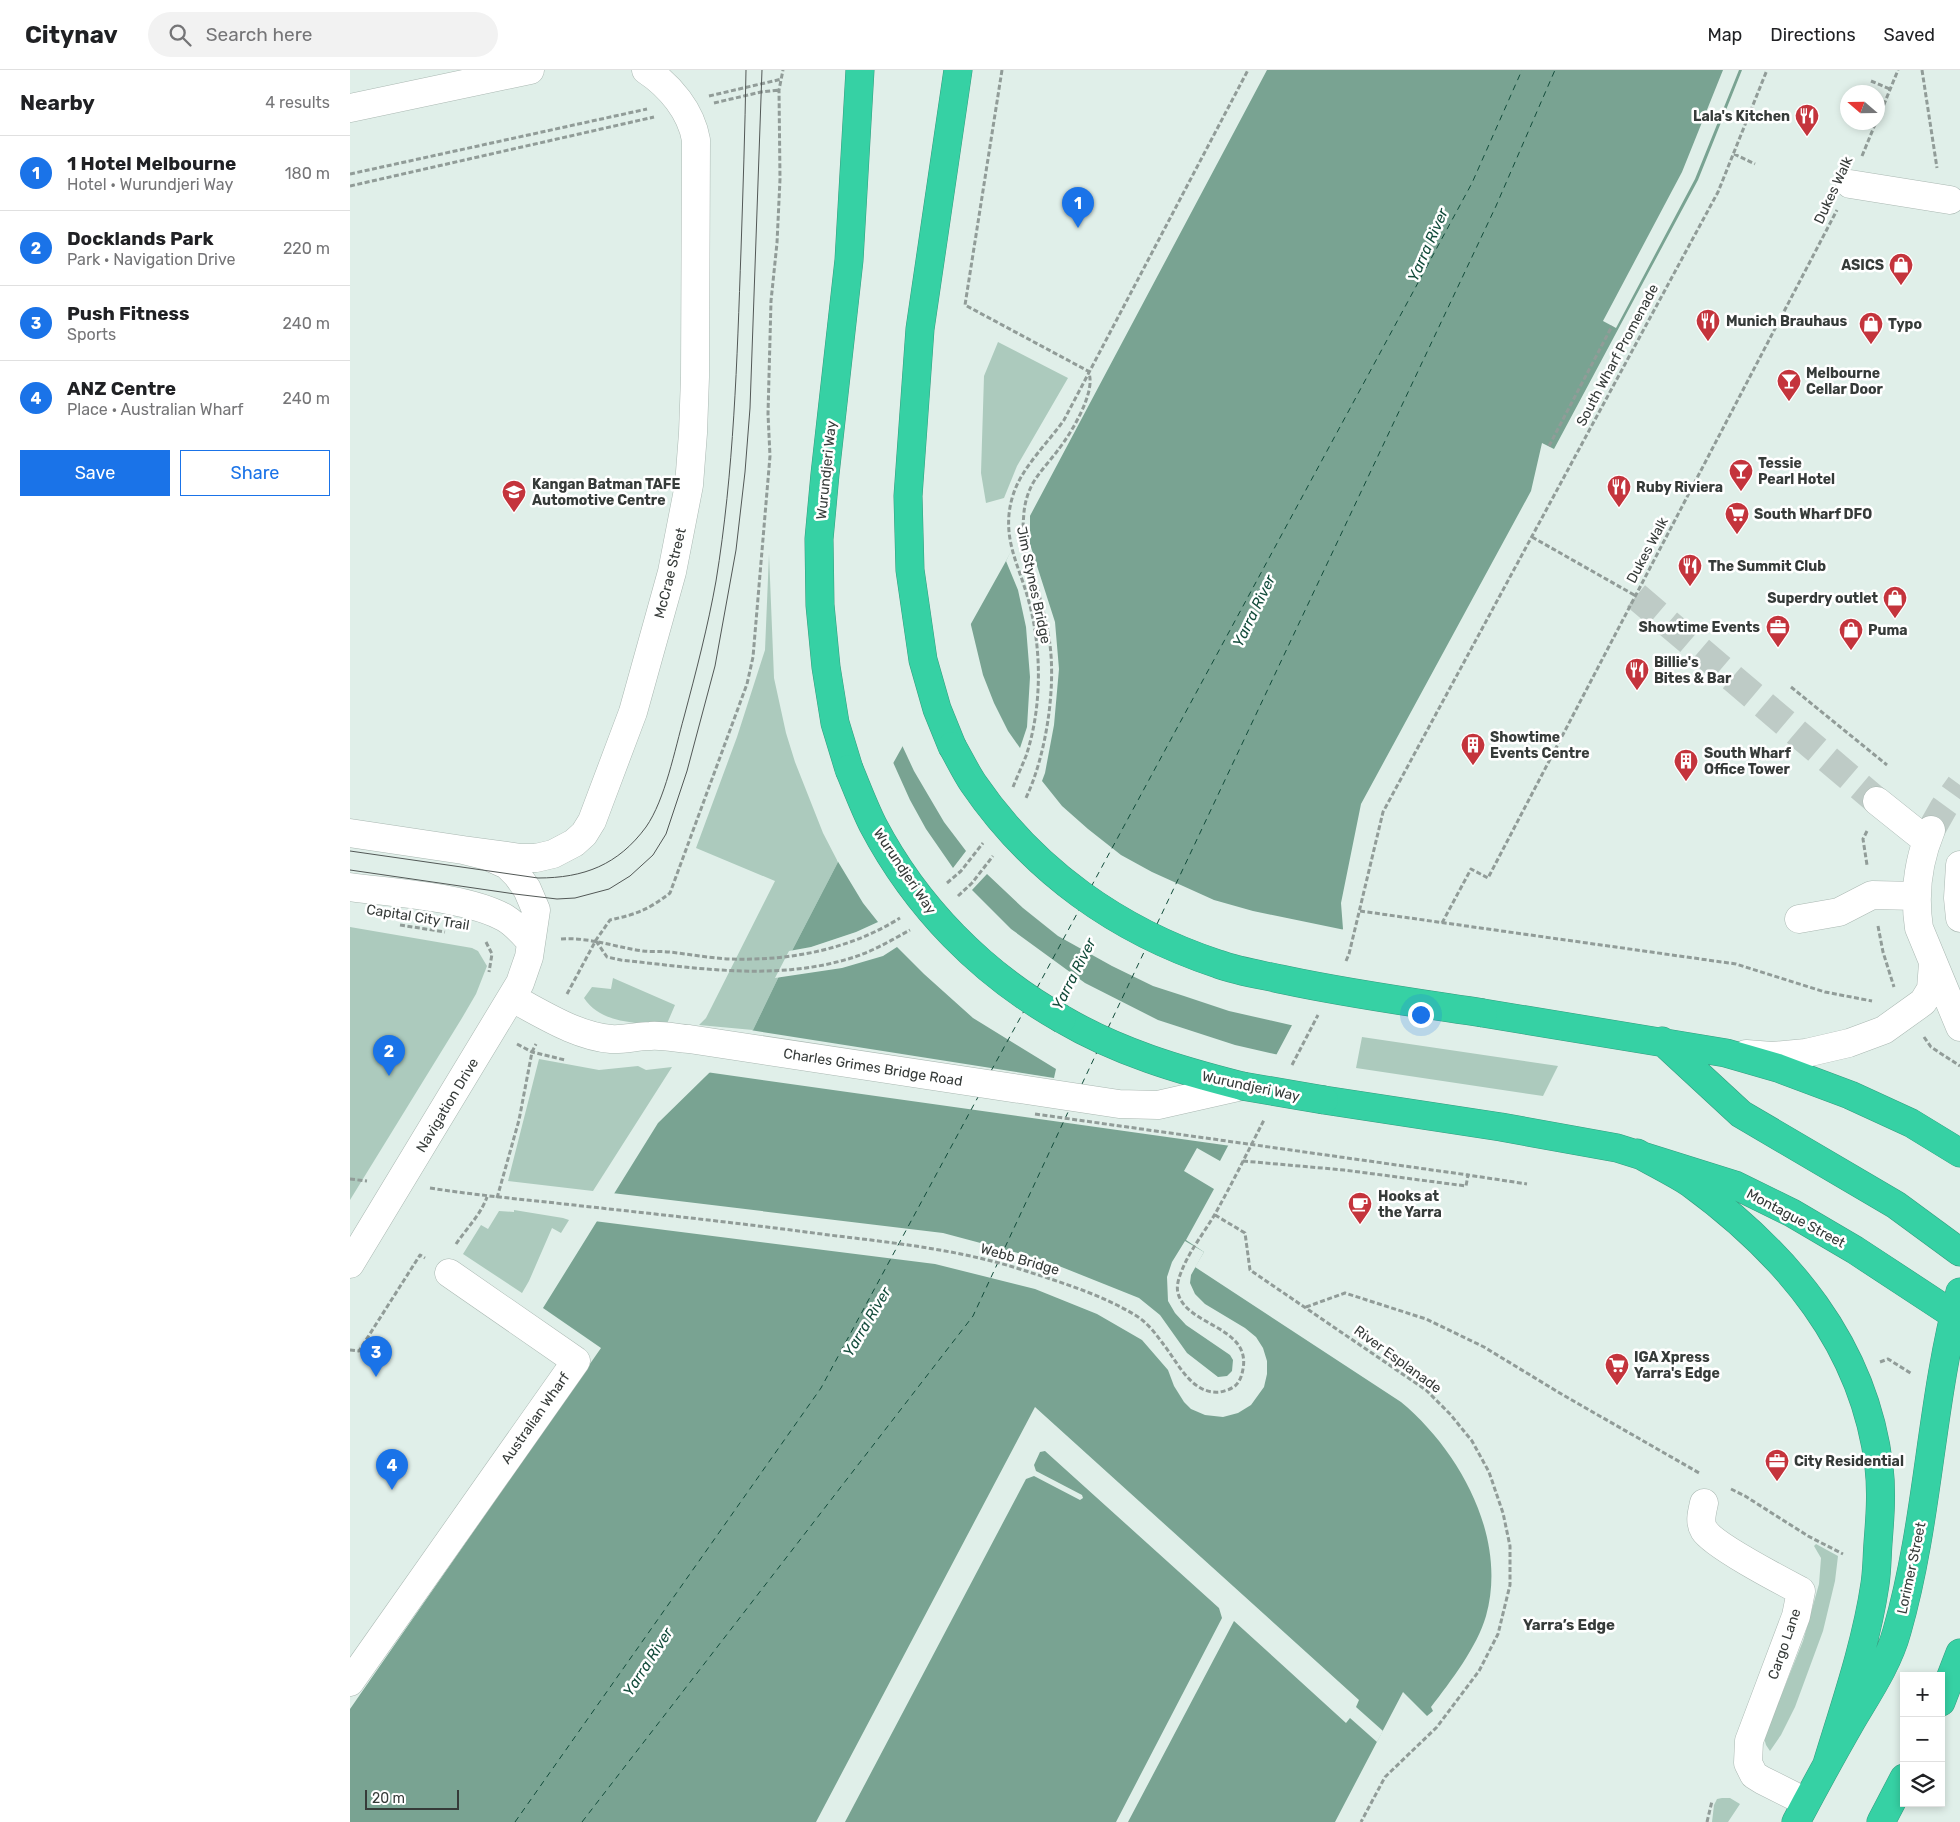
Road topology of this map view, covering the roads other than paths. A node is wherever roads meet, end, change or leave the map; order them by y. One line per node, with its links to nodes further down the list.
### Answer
1 (530, 70): 5 (street)
2 (646, 70): 10 (street, McCrae Street)
3 (860, 70): 22 (highway, Wurundjeri Way, bridge)
4 (958, 70): 20 (highway, bridge)
5 (350, 108)
6 (1850, 184): 7 (street)
7 (1946, 199)
8 (1877, 801): 13 (street)
9 (350, 833): 10 (street)
10 (463, 850): 16 (street, Navigation Drive)
11 (1960, 865): 14 (street)
12 (350, 887): 16 (street)
13 (1917, 896): 15 (street); 17 (street)
14 (1960, 918)
15 (1799, 919)
16 (530, 941): 18 (street, Navigation Drive)
17 (1933, 963): 19 (street); 21 (street)
18 (512, 998): 22 (street, Charles Grimes Bridge Road); 26 (street, Navigation Drive)
19 (1960, 1027)
20 (1662, 1041): 21 (highway); 25 (highway)
21 (1726, 1053): 24 (highway)
22 (1242, 1086): 23 (highway, Wurundjeri Way, bridge)
23 (1627, 1150): 28 (highway, Montague Street); 33 (highway)
24 (1960, 1152)
25 (1960, 1252)
26 (350, 1264)
27 (449, 1273): 31 (street, Australian Wharf)
28 (1958, 1308): 33 (highway, Lorimer Street)
29 (1704, 1503): 35 (street, Cargo Lane)
30 (1960, 1653): 32 (highway)
31 (350, 1682)
32 (1945, 1692)
33 (1827, 1764): 35 (highway, Lorimer Street)
34 (1900, 1786): 36 (highway)
35 (1801, 1812)
36 (1881, 1822)

